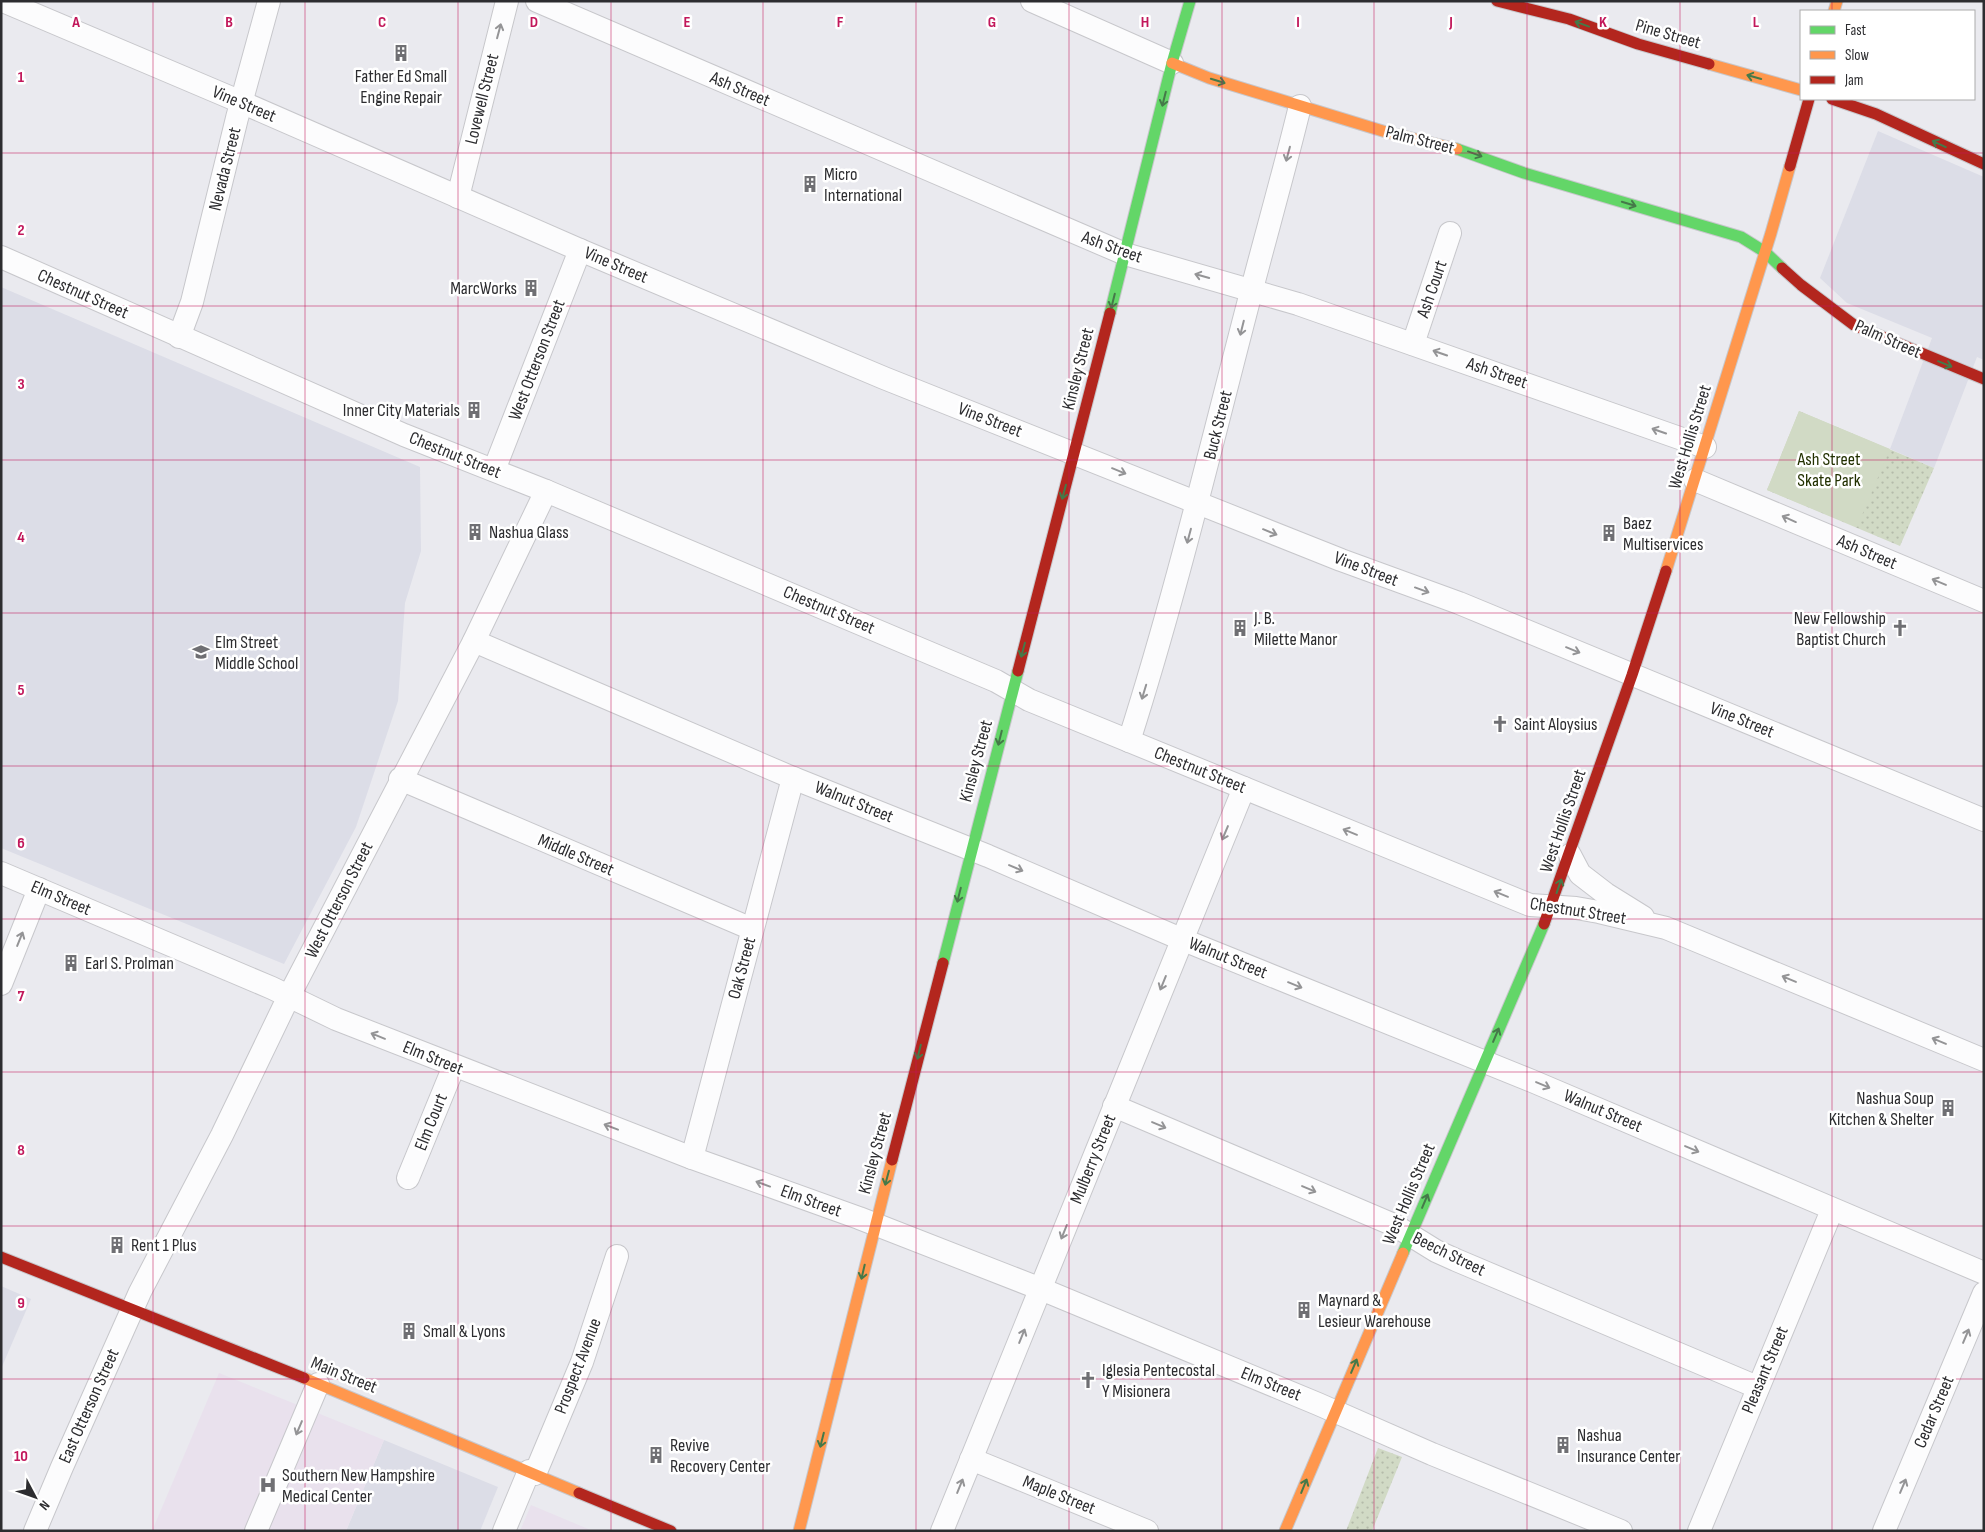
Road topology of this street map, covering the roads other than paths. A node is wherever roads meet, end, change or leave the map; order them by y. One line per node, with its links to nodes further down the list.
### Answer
1 (3, 1): 12 (street, Vine Street)
2 (269, 1): 12 (street, Nevada Street)
3 (507, 1): 15 (street, Lovewell Street, one-way to 3)
4 (537, 1): 19 (street, Ash Street)
5 (1032, 1): 8 (street, Palm Street)
6 (1190, 1): 8 (main road, Kinsley Street)
7 (1496, 1): 9 (main road, Pine Street, one-way to 7)
8 (1172, 63): 13 (main road, Palm Street, one-way to 13); 19 (main road, Kinsley Street, one-way to 19)
9 (1800, 90)
10 (1809, 100): 18 (main road, West Hollis Street)
11 (1835, 100): 14 (main road, one-way to 11)
12 (242, 102): 15 (street, Vine Street); 26 (street, Nevada Street)
13 (1300, 106): 18 (main road, Palm Street, one-way to 18); 24 (street, Buck Street, one-way to 24)
14 (1984, 164)
15 (458, 198): 17 (street, Vine Street)
16 (1450, 233): 27 (street, Ash Court)
17 (580, 250): 30 (street, Vine Street); 31 (street, West Otterson Street)
18 (1765, 252): 22 (main road, Palm Street); 25 (main road, West Hollis Street)
19 (1125, 254): 24 (street, Ash Street, one-way to 19); 30 (main road, Kinsley Street, one-way to 30)
20 (1, 257): 26 (street, Chestnut Street)
21 (1782, 283): 22 (main road)
22 (1801, 285): 28 (main road, Palm Street, one-way to 28)
23 (1768, 287): 25 (main road)
24 (1252, 290): 27 (street, Ash Street); 34 (street, Buck Street, one-way to 34)
25 (1752, 296): 29 (main road, West Hollis Street)
26 (180, 337): 31 (street, Chestnut Street)
27 (1413, 344): 29 (street, Ash Street, one-way to 27)
28 (1984, 379)
29 (1705, 447): 32 (main road, West Hollis Street)
30 (1074, 453): 34 (street, Vine Street, one-way to 34); 38 (main road, Kinsley Street, one-way to 38)
31 (494, 470): 33 (street, Chestnut Street)
32 (1695, 480): 35 (street, Ash Street, one-way to 32); 37 (main road, West Hollis Street)
33 (546, 491): 36 (street, West Otterson Street); 38 (street, Chestnut Street)
34 (1198, 503): 37 (street, Vine Street, one-way to 37); 39 (street, Buck Street, one-way to 39)
35 (1984, 601)
36 (474, 640): 40 (street, Walnut Street); 41 (street, West Otterson Street)
37 (1632, 675): 43 (street, Vine Street); 45 (main road, West Hollis Street)
38 (1012, 690): 39 (street, Chestnut Street); 44 (main road, Kinsley Street, one-way to 44)
39 (1129, 741): 42 (street, Chestnut Street)
40 (793, 778): 44 (street, Walnut Street); 50 (street, Oak Street)
41 (400, 780): 50 (street, Middle Street); 53 (street, West Otterson Street)
42 (1244, 788): 48 (street, Chestnut Street, one-way to 42); 51 (street, Mulberry Street, one-way to 51)
43 (1984, 820)
44 (971, 849): 51 (street, Walnut Street, one-way to 51); 61 (main road, Kinsley Street, one-way to 61)
45 (1570, 856): 48 (main road, West Hollis Street, one-way to 45); 49 (street, Chestnut Street)
46 (1, 873): 47 (street, Elm Street)
47 (40, 889): 52 (street, one-way to 47); 53 (street, Elm Street)
48 (1551, 908): 49 (street, Chestnut Street); 55 (main road, West Hollis Street, one-way to 48)
49 (1666, 928): 54 (street, Chestnut Street, one-way to 49)
50 (752, 929): 58 (street, Oak Street)
51 (1181, 939): 55 (street, Walnut Street, one-way to 55); 57 (street, Mulberry Street, one-way to 57)
52 (1, 984)
53 (289, 996): 56 (street, Elm Street, one-way to 53); 68 (street, West Otterson Street)
54 (1984, 1060)
55 (1484, 1062): 60 (street, Walnut Street, one-way to 60); 62 (main road, West Hollis Street, one-way to 55)
56 (454, 1066): 58 (street, Elm Street, one-way to 56); 59 (street, Elm Court)
57 (1114, 1106): 62 (street, Beech Street, one-way to 62); 66 (street, Mulberry Street, one-way to 66)
58 (692, 1158): 61 (street, Elm Street, one-way to 58)
59 (408, 1178)
60 (1832, 1210): 65 (street, Walnut Street); 70 (street, Pleasant Street)
61 (874, 1225): 66 (street, Elm Street); 79 (main road, Kinsley Street, one-way to 79)
62 (1410, 1235): 70 (street, Beech Street); 71 (main road, West Hollis Street, one-way to 62)
63 (616, 1256): 73 (street, Prospect Avenue)
64 (1, 1257): 68 (main road, Main Street)
65 (1984, 1273)
66 (1041, 1289): 71 (street, Elm Street); 72 (street, Mulberry Street, one-way to 66)
67 (1984, 1293): 84 (street, Cedar Street, one-way to 67)
68 (131, 1309): 69 (main road, Main Street); 75 (street, East Otterson Street)
69 (318, 1384): 73 (main road, Main Street); 76 (street, one-way to 76)
70 (1757, 1387): 83 (street, Pleasant Street)
71 (1335, 1411): 74 (street, Elm Street); 82 (main road, West Hollis Street, one-way to 71)
72 (971, 1459): 80 (street, Mulberry Street, one-way to 72); 81 (street, Maple Street)
73 (532, 1473): 77 (street, Prospect Avenue); 78 (main road, Main Street)
74 (1614, 1529)
75 (35, 1531)
76 (256, 1531)
77 (504, 1531)
78 (671, 1531)
79 (799, 1531)
80 (942, 1531)
81 (1146, 1531)
82 (1285, 1531)
83 (1699, 1531)
84 (1884, 1531)

